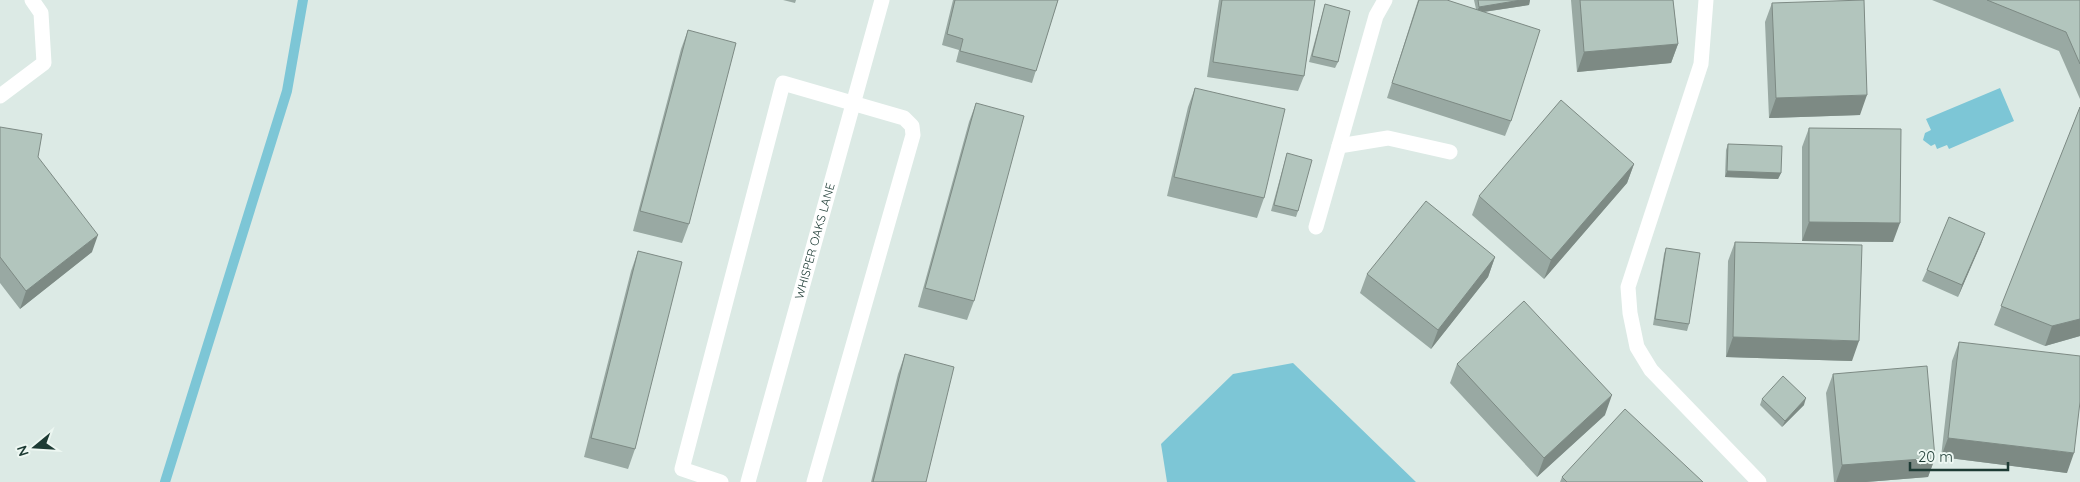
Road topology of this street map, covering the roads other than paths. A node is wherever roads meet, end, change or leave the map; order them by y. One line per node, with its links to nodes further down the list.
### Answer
1 (32, 0): 5 (street)
2 (882, 0): 6 (street, WHISPER OAKS LANE)
3 (1385, 0): 7 (street)
4 (1706, 0): 13 (street)
5 (0, 96)
6 (853, 104): 10 (street); 11 (street, WHISPER OAKS LANE); 12 (street)
7 (1339, 146): 8 (street); 9 (street)
8 (1450, 152)
9 (1316, 227)
10 (721, 482)
11 (748, 482)
12 (814, 482)
13 (1759, 482)

